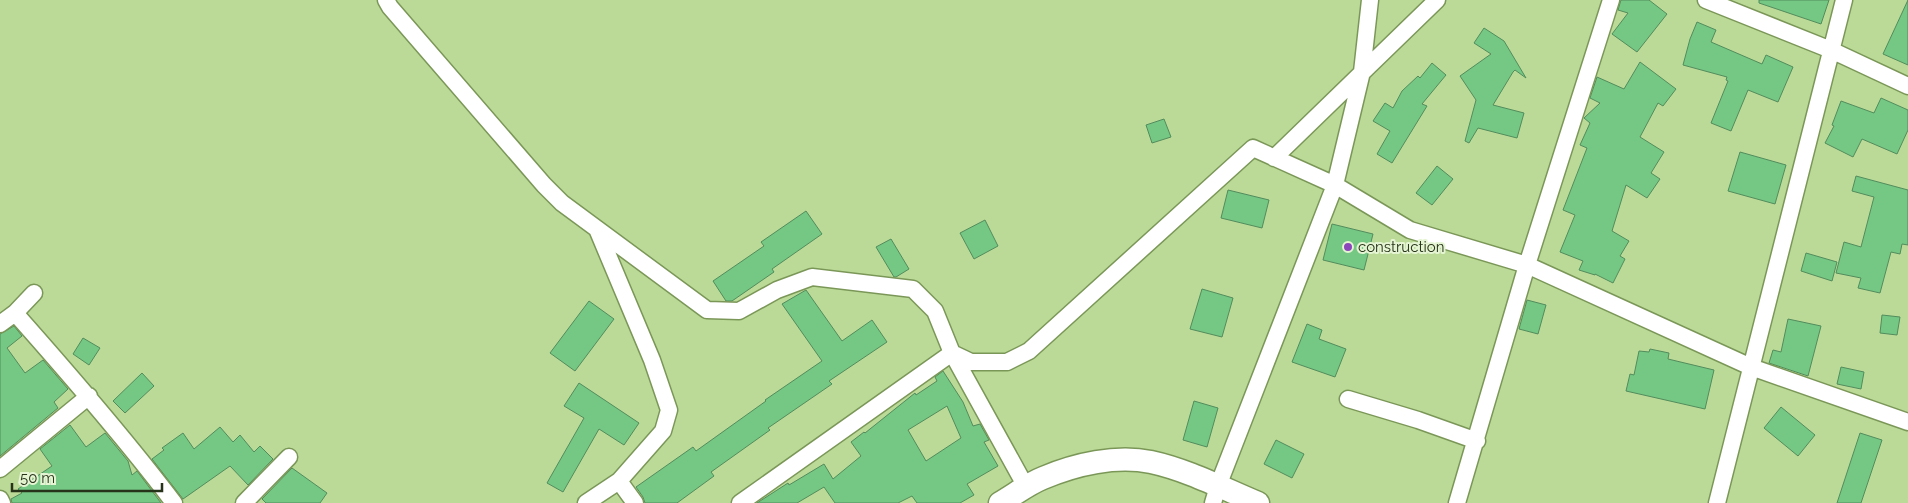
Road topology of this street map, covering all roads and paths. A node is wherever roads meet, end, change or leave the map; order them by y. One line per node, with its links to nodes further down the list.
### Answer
1 (386, 0): 12 (street)
2 (1370, 0): 8 (street)
3 (1437, 0): 8 (street)
4 (1611, 0): 13 (street)
5 (1706, 0): 7 (street)
6 (1844, 0): 7 (street)
7 (1831, 50): 9 (street); 18 (street)
8 (1362, 72): 10 (street); 11 (street)
9 (1908, 86)
10 (1274, 158): 11 (street); 17 (street)
11 (1335, 185): 13 (street); 27 (street)
12 (597, 229): 17 (street); 25 (street)
13 (1527, 266): 18 (street); 22 (street)
14 (34, 293): 15 (street)
15 (15, 313): 16 (street); 19 (street)
16 (0, 324)
17 (952, 354): 26 (street); 34 (street)
18 (1751, 367): 21 (street); 38 (street)
19 (89, 396): 24 (street); 30 (street)
20 (1348, 399): 22 (street)
21 (1908, 422)
22 (1477, 441): 37 (street)
23 (288, 457): 31 (street)
24 (0, 469)
25 (618, 481): 32 (street); 33 (street)
26 (1026, 487): 27 (street); 35 (street)
27 (1216, 495): 36 (street)
28 (0, 499): 29 (street)
29 (2, 503)
30 (174, 503)
31 (244, 503)
32 (586, 503)
33 (635, 503)
34 (740, 503)
35 (1000, 503)
36 (1258, 503)
37 (1457, 503)
38 (1716, 503)

